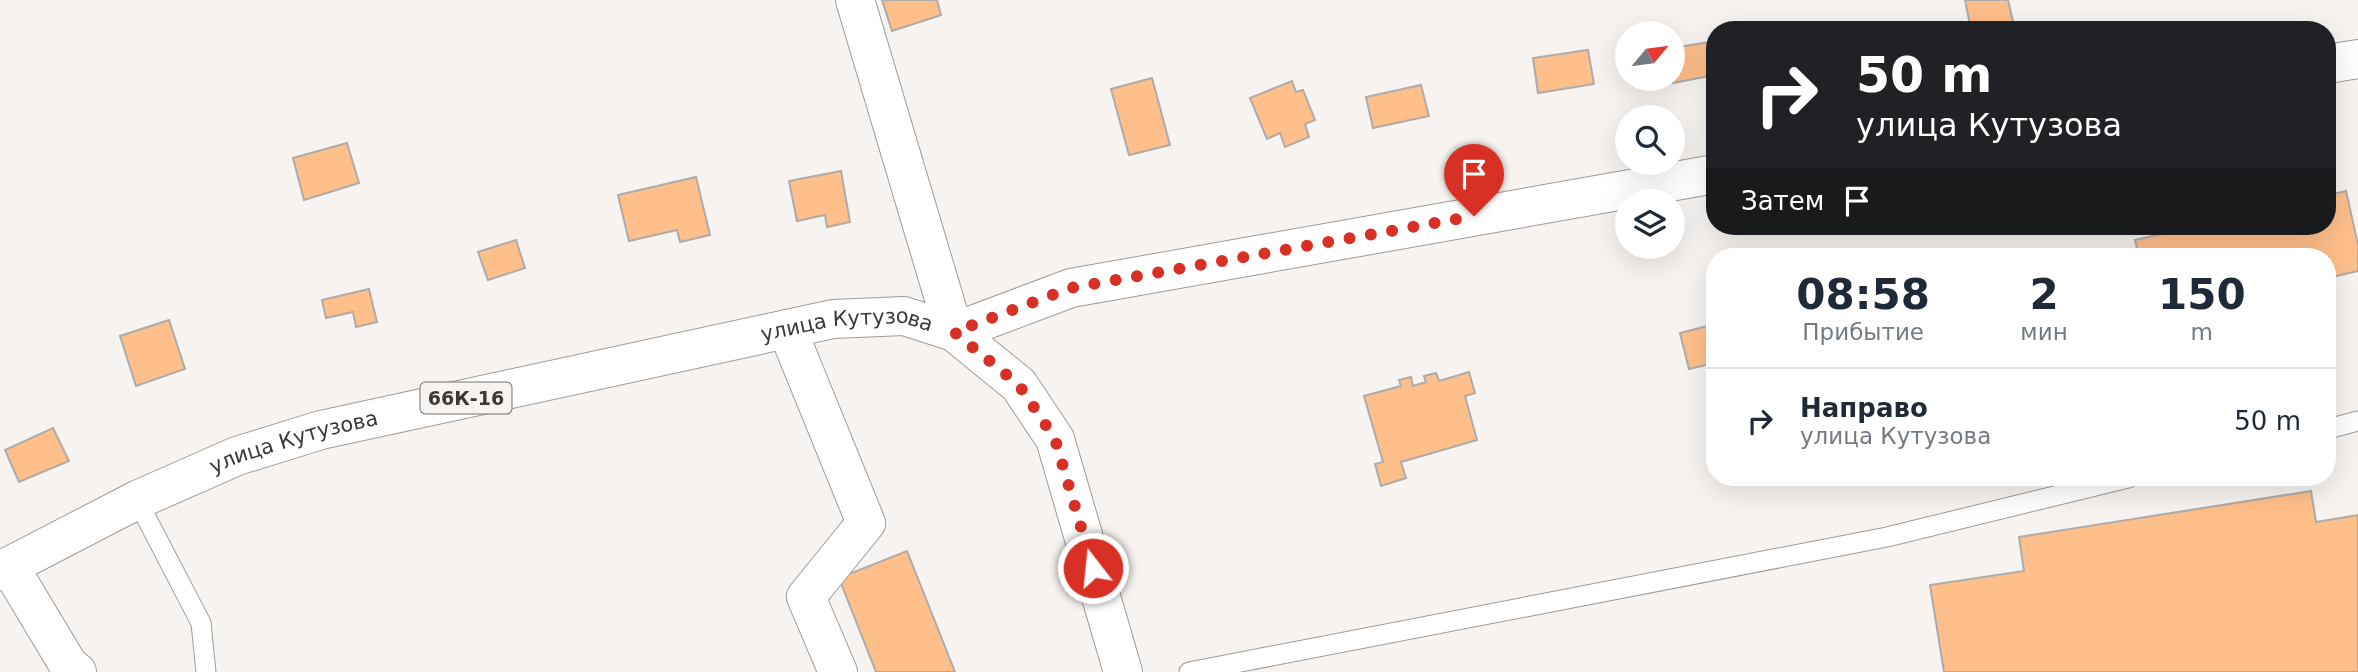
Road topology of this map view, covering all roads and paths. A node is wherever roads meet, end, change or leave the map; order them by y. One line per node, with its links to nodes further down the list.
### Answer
1 (855, 0): 6 (street)
2 (2358, 59): 3 (street)
3 (2336, 63)
4 (1706, 176): 6 (street, улица Кутузова)
5 (787, 329): 6 (street, улица Кутузова / 66К-16); 10 (street, улица Кутузова / 66К-16); 14 (street)
6 (954, 332): 15 (street, 66К-16)
7 (2358, 421): 8 (lane)
8 (2336, 427)
9 (2095, 486): 16 (lane)
10 (137, 500): 11 (street, улица Кутузова / 66К-16); 13 (lane)
11 (5, 568): 12 (street)
12 (77, 672)
13 (206, 672)
14 (838, 672)
15 (1123, 672)
16 (1189, 672)

